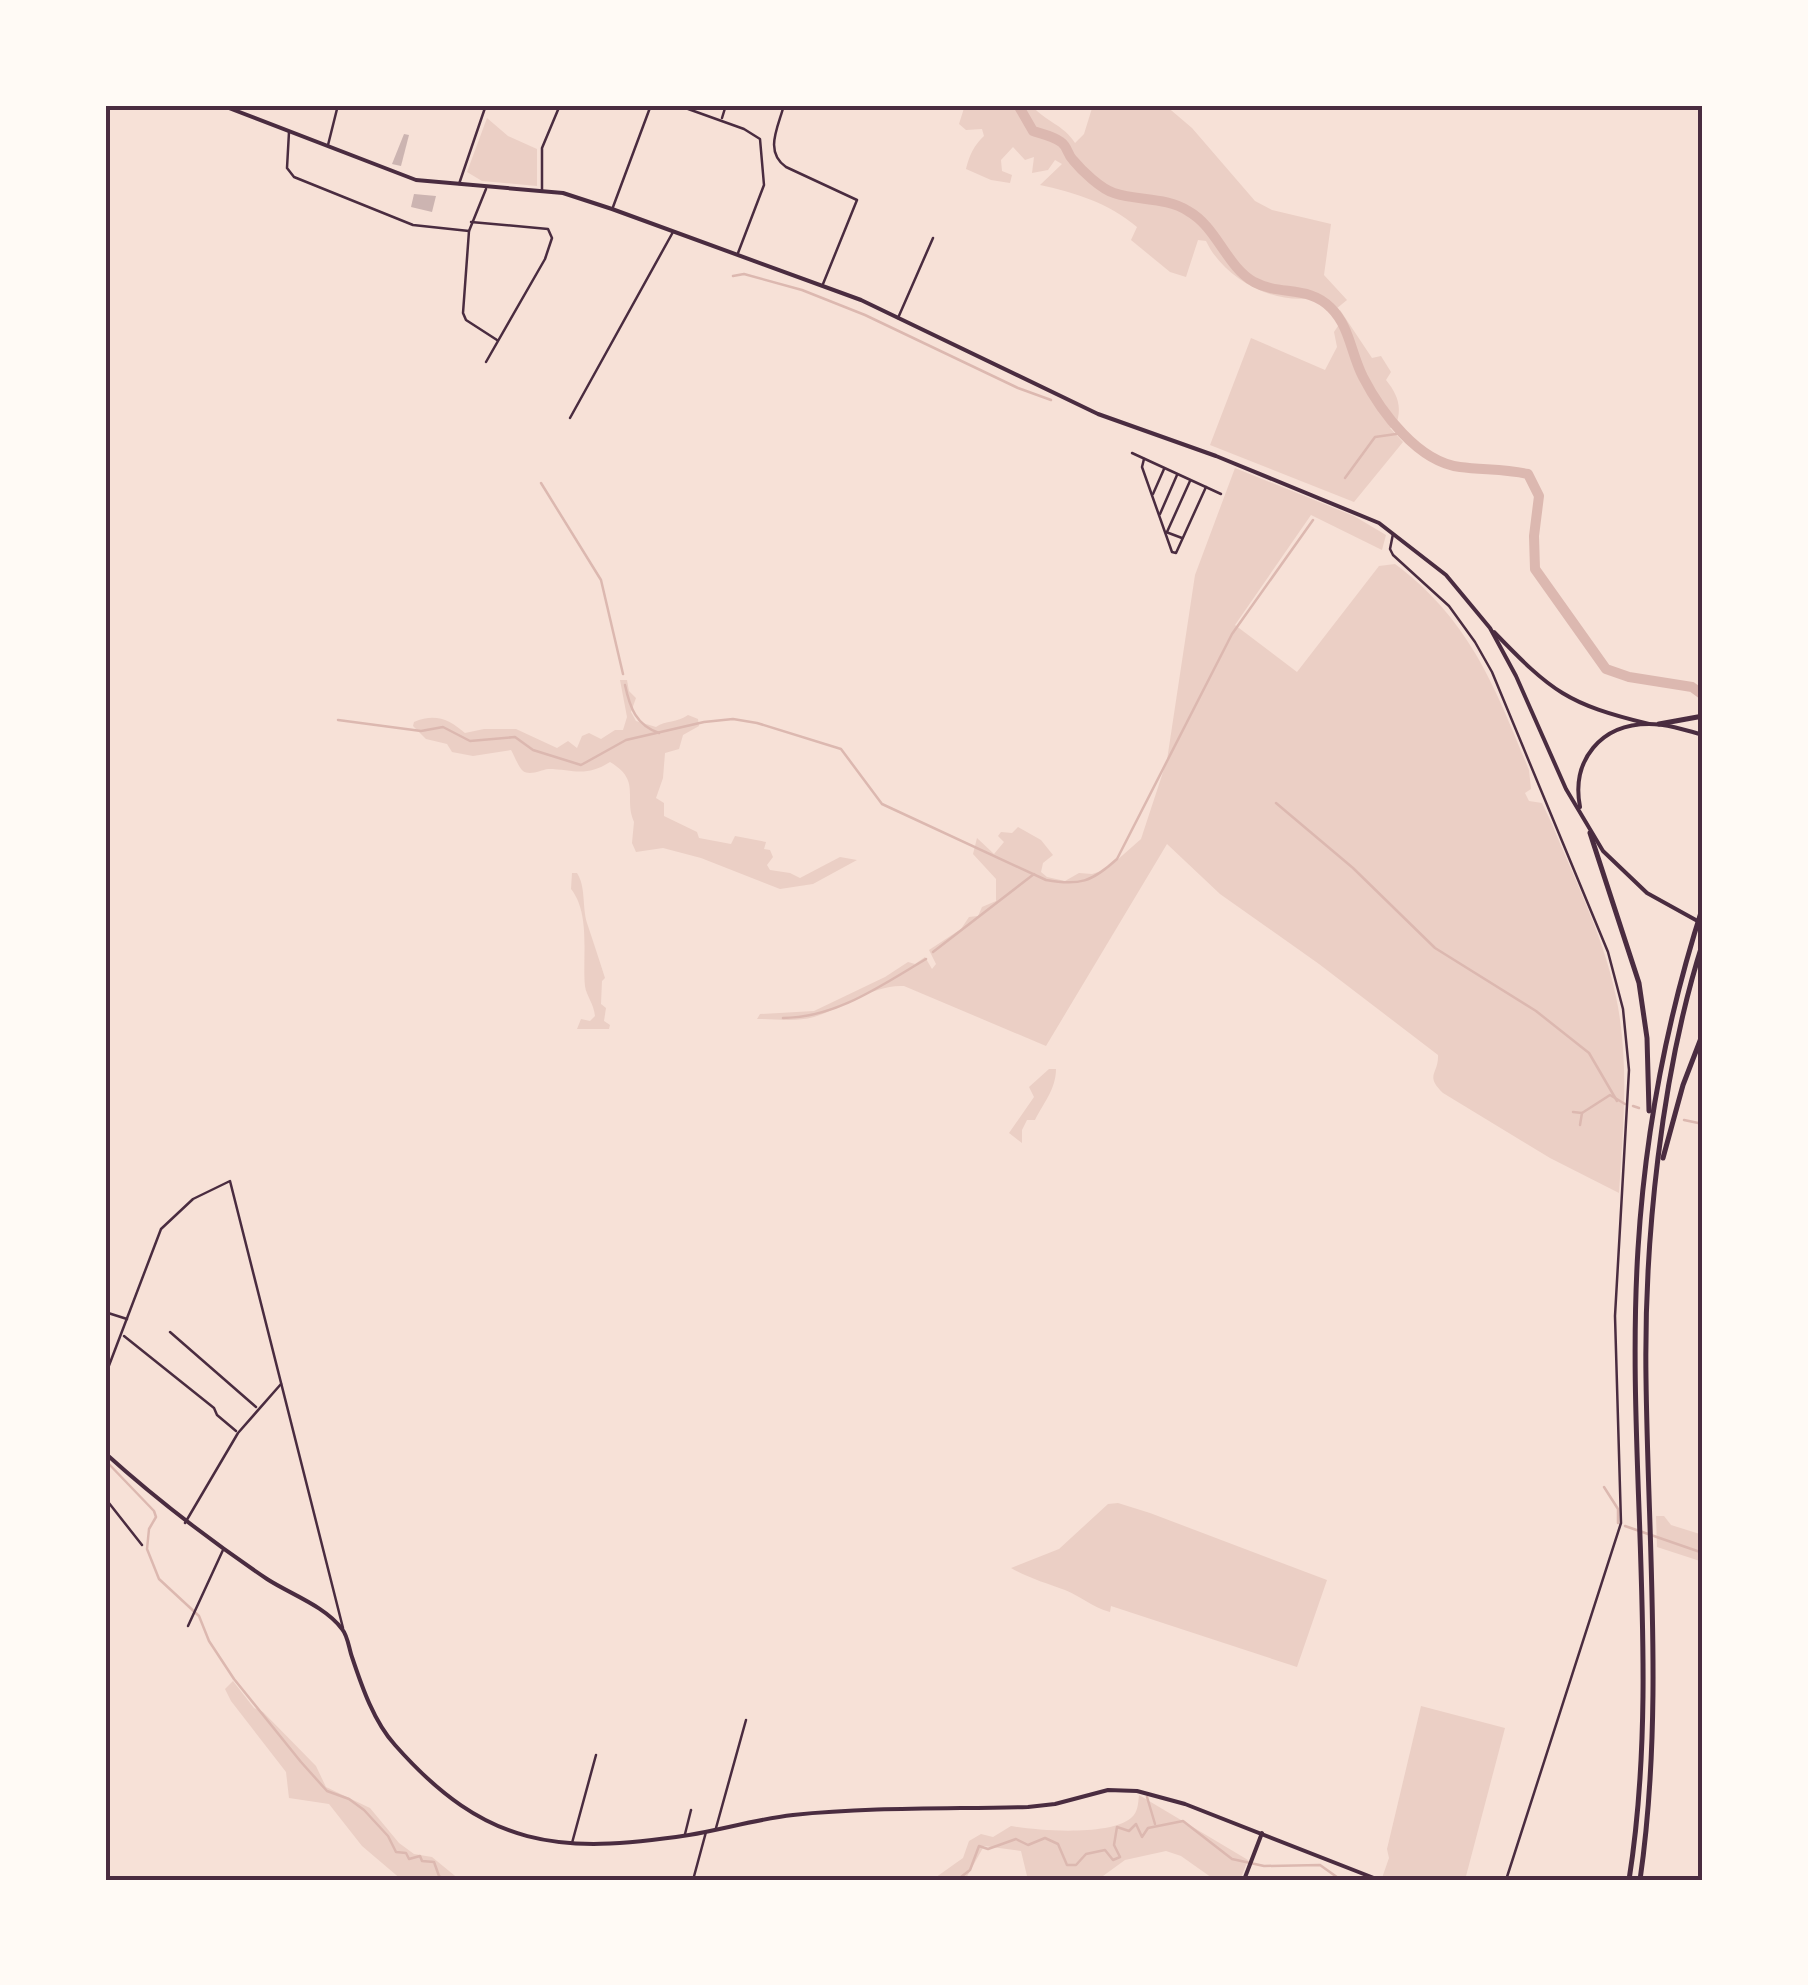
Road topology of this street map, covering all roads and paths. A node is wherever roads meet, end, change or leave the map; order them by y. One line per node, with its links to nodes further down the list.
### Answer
1 (221, 105): 10 (main road)
2 (338, 105): 11 (street)
3 (486, 105): 14 (street)
4 (560, 105): 16 (street)
5 (651, 105): 17 (street)
6 (677, 105): 9 (street)
7 (726, 105): 9 (street)
8 (784, 105): 13 (street)
9 (721, 120): 12 (street)
10 (289, 132): 11 (main road); 19 (street)
11 (327, 146): 14 (main road)
12 (762, 146): 13 (street); 22 (street)
13 (772, 148): 23 (street)
14 (459, 186): 15 (main road)
15 (486, 188): 16 (main road); 18 (street)
16 (542, 191): 17 (main road)
17 (612, 209): 20 (main road)
18 (471, 222): 19 (street); 25 (street)
19 (469, 231): 25 (street)
20 (674, 232): 22 (main road); 27 (street)
21 (933, 238): 24 (street)
22 (737, 255): 23 (main road)
23 (822, 286): 24 (main road)
24 (898, 318): 38 (main road)
25 (498, 340): 26 (street)
26 (486, 362)
27 (570, 418)
28 (1132, 454): 29 (street)
29 (1144, 459): 30 (street); 35 (street)
30 (1164, 468): 31 (street); 35 (street)
31 (1178, 474): 32 (street); 36 (street)
32 (1190, 480): 33 (street); 37 (street)
33 (1206, 486): 34 (street); 39 (street)
34 (1222, 494)
35 (1152, 496): 36 (street)
36 (1159, 517): 37 (street)
37 (1166, 532): 39 (street); 39 (street)
38 (1393, 532): 40 (main road); 79 (street)
39 (1182, 539)
40 (1490, 628): 42 (main road); 45 (main road)
41 (1700, 717): 43 (highway)
42 (1650, 724): 43 (main road); 45 (main road)
43 (1659, 724): 44 (main road)
44 (1703, 736)
45 (1580, 812): 46 (main road)
46 (1590, 834): 48 (main road); 51 (highway)
47 (1703, 906): 51 (highway)
48 (1703, 924)
49 (1703, 942): 52 (highway)
50 (1703, 1032): 52 (highway)
51 (1650, 1124): 80 (highway)
52 (1656, 1185): 81 (highway)
53 (105, 1312): 54 (street)
54 (128, 1320): 56 (street); 58 (street)
55 (170, 1332): 59 (street)
56 (123, 1335): 57 (street); 60 (street)
57 (105, 1376)
58 (282, 1383): 59 (street); 67 (street)
59 (257, 1408): 60 (street)
60 (238, 1432): 63 (street)
61 (105, 1454): 63 (main road)
62 (105, 1498): 64 (street)
63 (185, 1523): 65 (main road)
64 (142, 1545)
65 (223, 1549): 66 (street); 67 (main road)
66 (188, 1626)
67 (344, 1630): 75 (main road)
68 (746, 1720): 71 (street)
69 (596, 1755): 75 (street)
70 (691, 1810): 74 (street)
71 (715, 1829): 72 (main road); 73 (main road)
72 (706, 1831): 74 (main road); 76 (street)
73 (1262, 1834): 77 (main road); 78 (main road)
74 (685, 1835): 75 (main road)
75 (572, 1844)
76 (693, 1880)
77 (1244, 1880)
78 (1379, 1880)
79 (1506, 1880)
80 (1629, 1880)
81 (1640, 1880)

